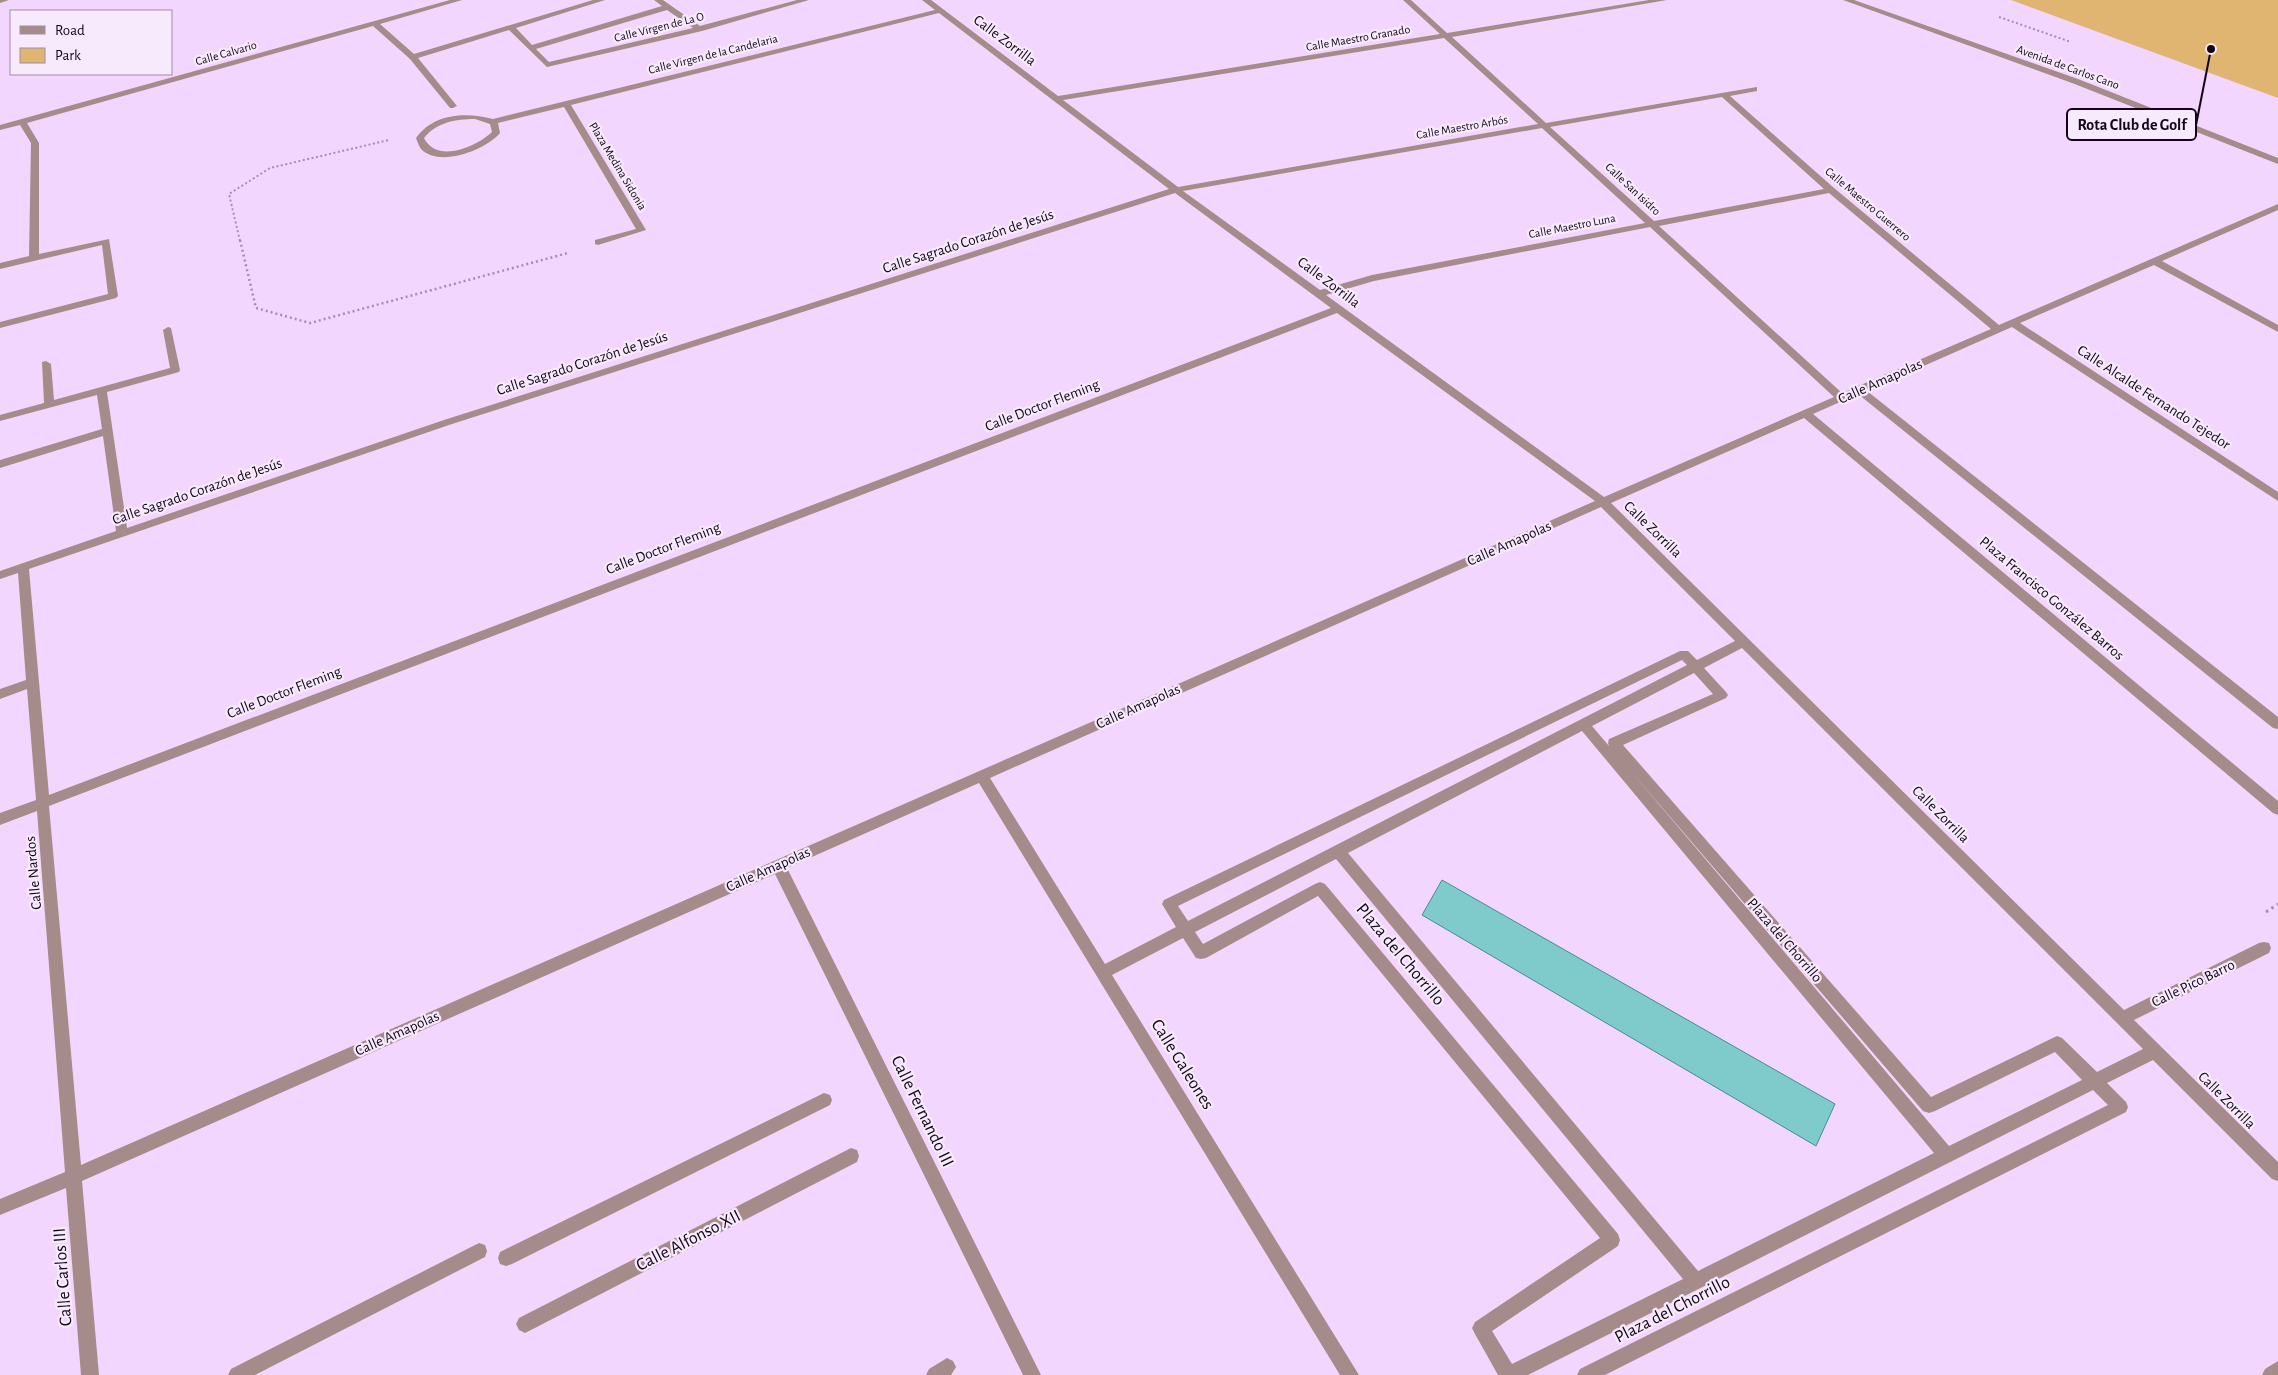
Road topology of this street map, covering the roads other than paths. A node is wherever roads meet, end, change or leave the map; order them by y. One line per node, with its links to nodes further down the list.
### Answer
1 (5, 0): 10 (street)
2 (458, 0): 11 (street, Calle Calvario)
3 (601, 0): 15 (street)
4 (658, 0): 12 (street)
5 (805, 0): 16 (street, Calle Virgen de La O)
6 (926, 0): 13 (street, Calle Zorrilla)
7 (1407, 0): 17 (street, Calle San Isidro)
8 (1663, 0): 17 (street, Calle Maestro Granado)
9 (1847, 0): 29 (street, Avenida de Carlos Cano)
10 (0, 1)
11 (440, 2): 14 (street, Calle Calvario)
12 (668, 7): 16 (street); 18 (street)
13 (940, 11): 22 (street, Calle Zorrilla); 23 (street, Calle Virgen de la Candelaria)
14 (374, 23): 19 (street); 25 (street, Calle Calvario)
15 (510, 27): 18 (street); 19 (street)
16 (699, 29): 18 (street, Calle Virgen de La O)
17 (1445, 34): 22 (street, Calle Maestro Granado); 27 (street, Calle San Isidro)
18 (531, 48)
19 (413, 57): 24 (street)
20 (1754, 89): 21 (street, Calle Maestro Arbós)
21 (1724, 95): 27 (street, Calle Maestro Arbós); 31 (street, Calle Maestro Guerrero)
22 (1057, 100): 30 (street, Calle Zorrilla)
23 (566, 103): 26 (street, Calle Virgen de la Candelaria); 34 (street, Plaza Medina Sidonia)
24 (453, 106)
25 (22, 122): 28 (street, Calle Calvario); 35 (street)
26 (492, 122): 26 (street, Calle Virgen de la Candelaria)
27 (1545, 125): 30 (street, Calle Maestro Arbós); 33 (street, Calle San Isidro)
28 (0, 128)
29 (2278, 161)
30 (1176, 190): 38 (street, Calle Zorrilla); 56 (street, Calle Sagrado Corazón de Jesús)
31 (1831, 190): 33 (street, Calle Maestro Luna); 42 (street, Calle Maestro Guerrero)
32 (2278, 207): 36 (street, Calle Amapolas)
33 (1651, 223): 38 (street, Calle Maestro Luna); 48 (street, Calle San Isidro)
34 (598, 242)
35 (34, 258): 37 (street); 41 (street)
36 (2154, 261): 40 (street, Calle Amapolas); 43 (street)
37 (0, 266)
38 (1318, 294): 39 (street, Calle Zorrilla)
39 (1338, 309): 55 (street, Calle Zorrilla); 66 (street, Calle Doctor Fleming)
40 (2013, 323): 42 (street, Calle Amapolas); 54 (street, Calle Alcalde Fernando Tejedor)
41 (0, 325)
42 (1998, 329): 47 (street, Calle Amapolas)
43 (2278, 329)
44 (168, 330): 46 (street)
45 (46, 364): 49 (street)
46 (102, 390): 49 (street); 52 (street)
47 (1859, 390): 48 (street, Calle Amapolas); 64 (street)
48 (1841, 398): 50 (street, Calle Amapolas)
49 (49, 404): 51 (street)
50 (1805, 413): 55 (street, Calle Amapolas); 67 (street, Plaza Francisco González Barros)
51 (0, 418)
52 (108, 431): 53 (street); 56 (street)
53 (0, 464)
54 (2278, 496)
55 (1602, 502): 59 (street, Calle Zorrilla); 65 (street, Calle Amapolas)
56 (122, 533): 57 (street, Calle Sagrado Corazón de Jesús)
57 (23, 567): 58 (street, Calle Sagrado Corazón de Jesús); 61 (street, Calle Nardos)
58 (0, 575)
59 (1745, 641): 60 (street); 74 (street, Calle Zorrilla)
60 (1696, 666): 63 (street); 71 (street, Plaza del Chorrillo); 76 (street, Plaza del Chorrillo)
61 (33, 682): 62 (street); 66 (street, Calle Nardos)
62 (0, 694)
63 (1583, 724): 69 (street); 78 (street, Plaza del Chorrillo)
64 (2278, 724)
65 (981, 775): 70 (street, Calle Amapolas); 73 (street, Calle Galeones)
66 (44, 801): 68 (street, Calle Doctor Fleming); 81 (street, Calle Nardos)
67 (2278, 809)
68 (0, 819)
69 (1338, 851): 71 (street); 85 (street, Plaza del Chorrillo)
70 (778, 864): 81 (street, Calle Amapolas); 90 (street, Calle Fernando III)
71 (1185, 929): 73 (street); 92 (street, Plaza del Chorrillo)
72 (2264, 948): 74 (street, Calle Pico Barro)
73 (1103, 972): 91 (street, Calle Galeones)
74 (2122, 1018): 75 (street, Calle Zorrilla)
75 (2155, 1051): 76 (street, Plaza del Chorrillo); 80 (street, Calle Zorrilla)
76 (2096, 1082): 78 (street, Plaza del Chorrillo); 93 (street, Plaza del Chorrillo)
77 (824, 1100): 84 (street)
78 (1946, 1155): 85 (street, Plaza del Chorrillo)
79 (851, 1156): 86 (street, Calle Alfonso XII)
80 (2278, 1173)
81 (75, 1176): 82 (street, Calle Amapolas); 88 (street, Calle Carlos III)
82 (0, 1208)
83 (479, 1251): 89 (street)
84 (506, 1258)
85 (1696, 1282): 92 (street, Plaza del Chorrillo)
86 (525, 1324)
87 (2278, 1370): 94 (street)
88 (90, 1375)
89 (237, 1375)
90 (1032, 1375)
91 (1350, 1375)
92 (1508, 1375)
93 (1586, 1375)
94 (2271, 1375)

